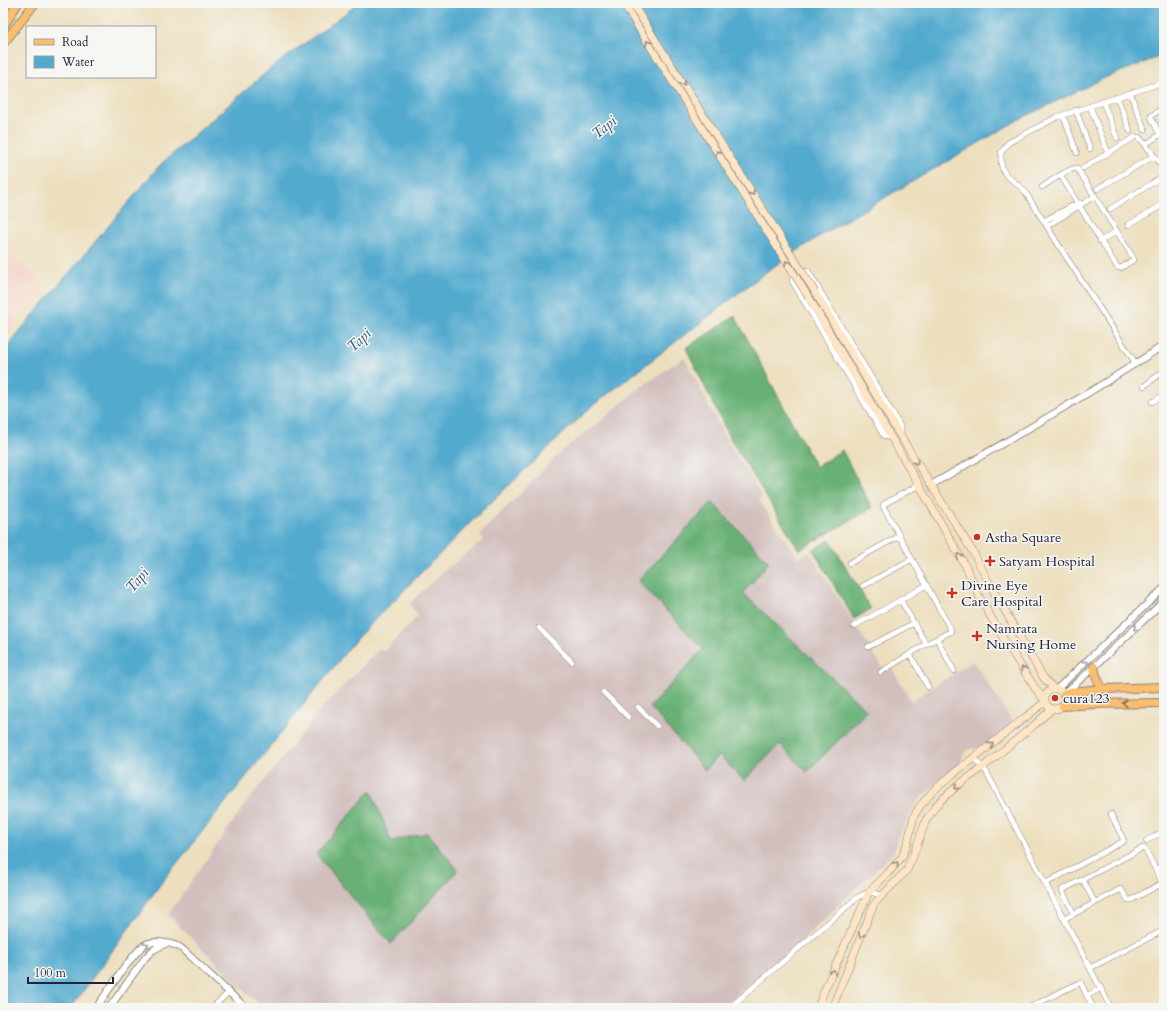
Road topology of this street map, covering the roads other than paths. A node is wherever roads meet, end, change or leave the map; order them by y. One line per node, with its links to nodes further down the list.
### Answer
1 (18, 3): 5 (main road)
2 (35, 3): 6 (main road)
3 (623, 3): 38 (main road, one-way to 3, bridge)
4 (632, 3): 38 (main road, one-way to 38, bridge)
5 (3, 27)
6 (3, 44)
7 (1164, 82): 8 (street)
8 (1130, 93): 9 (street); 15 (street)
9 (1117, 98): 10 (street); 16 (street)
10 (1103, 102): 11 (street); 18 (street)
11 (1090, 106): 13 (street); 22 (street)
12 (1164, 107): 17 (street)
13 (1076, 110): 14 (street); 20 (street)
14 (1062, 115): 21 (street); 34 (street)
15 (1145, 130)
16 (1130, 131)
17 (1162, 133): 19 (street)
18 (1117, 138)
19 (1146, 144): 22 (street); 23 (street)
20 (1090, 149)
21 (1077, 152)
22 (1108, 154): 25 (street)
23 (1154, 156): 24 (street); 29 (street)
24 (1163, 166)
25 (1083, 168)
26 (1061, 176): 28 (street); 30 (street); 31 (street)
27 (1164, 176): 33 (street)
28 (1042, 187)
29 (1098, 189)
30 (1095, 196): 31 (street); 36 (street)
31 (1080, 204): 34 (street); 37 (street)
32 (1164, 204): 35 (street)
33 (1110, 209)
34 (1046, 224): 40 (street)
35 (1128, 225)
36 (1117, 231): 37 (street); 37 (street)
37 (1100, 241)
38 (811, 294): 45 (main road); 46 (main road)
39 (1164, 345): 40 (street)
40 (1136, 364): 47 (street)
41 (1164, 371): 42 (street)
42 (1144, 386)
43 (1164, 395): 44 (street)
44 (1152, 402)
45 (900, 436): 46 (street); 47 (main road, one-way to 47)
46 (893, 439): 48 (main road)
47 (931, 485): 48 (main road); 73 (main road)
48 (920, 488): 49 (street); 75 (main road, one-way to 48)
49 (899, 536): 50 (street); 51 (street)
50 (912, 559): 52 (street); 53 (street)
51 (850, 563)
52 (927, 584): 55 (street); 61 (street)
53 (863, 586)
54 (1164, 588): 60 (street)
55 (900, 599): 57 (street); 58 (street)
56 (1164, 601): 62 (street, one-way to 62)
57 (914, 623): 63 (street); 64 (street)
58 (854, 626)
59 (539, 628): 66 (street)
60 (1115, 635): 62 (street); 73 (street, one-way to 60)
61 (937, 639): 63 (street); 68 (street)
62 (1121, 642): 67 (street)
63 (926, 644): 65 (street)
64 (868, 647)
65 (910, 654): 69 (street); 70 (street)
66 (572, 662)
67 (1094, 667): 72 (main road); 73 (street)
68 (954, 671)
69 (881, 672)
70 (928, 687)
71 (1164, 687): 72 (main road)
72 (1102, 689): 73 (main road)
73 (1059, 691): 75 (main road); 77 (main road)
74 (602, 692): 80 (street)
75 (1045, 702): 79 (main road); 82 (main road, one-way to 75)
76 (1164, 703): 77 (main road, one-way to 77)
77 (1063, 706): 79 (main road)
78 (638, 707): 81 (street)
79 (1052, 709): 83 (main road)
80 (628, 717)
81 (657, 726)
82 (973, 758): 83 (street); 91 (main road, one-way to 82)
83 (983, 767): 90 (street); 92 (main road, one-way to 92)
84 (1111, 814): 90 (street)
85 (1164, 831): 86 (street)
86 (1146, 841)
87 (1164, 865): 88 (street)
88 (1158, 868)
89 (1083, 880): 93 (street); 93 (street); 94 (street)
90 (1046, 883): 95 (street)
91 (869, 892): 92 (street); 106 (street); 107 (main road, one-way to 91)
92 (882, 895): 108 (main road, one-way to 108)
93 (1095, 903): 94 (street)
94 (1074, 914): 95 (street)
95 (1064, 919): 98 (street)
96 (1164, 930): 98 (street)
97 (166, 943): 100 (street); 102 (street, one-way to 97); 103 (street)
98 (1090, 968): 99 (street)
99 (1100, 988): 101 (street); 111 (street)
100 (229, 992): 104 (street); 105 (street)
101 (1087, 996): 109 (street); 110 (street)
102 (96, 1008)
103 (109, 1008)
104 (212, 1008)
105 (246, 1008)
106 (729, 1008)
107 (818, 1008)
108 (832, 1008)
109 (1028, 1008)
110 (1087, 1008)
111 (1111, 1008)

